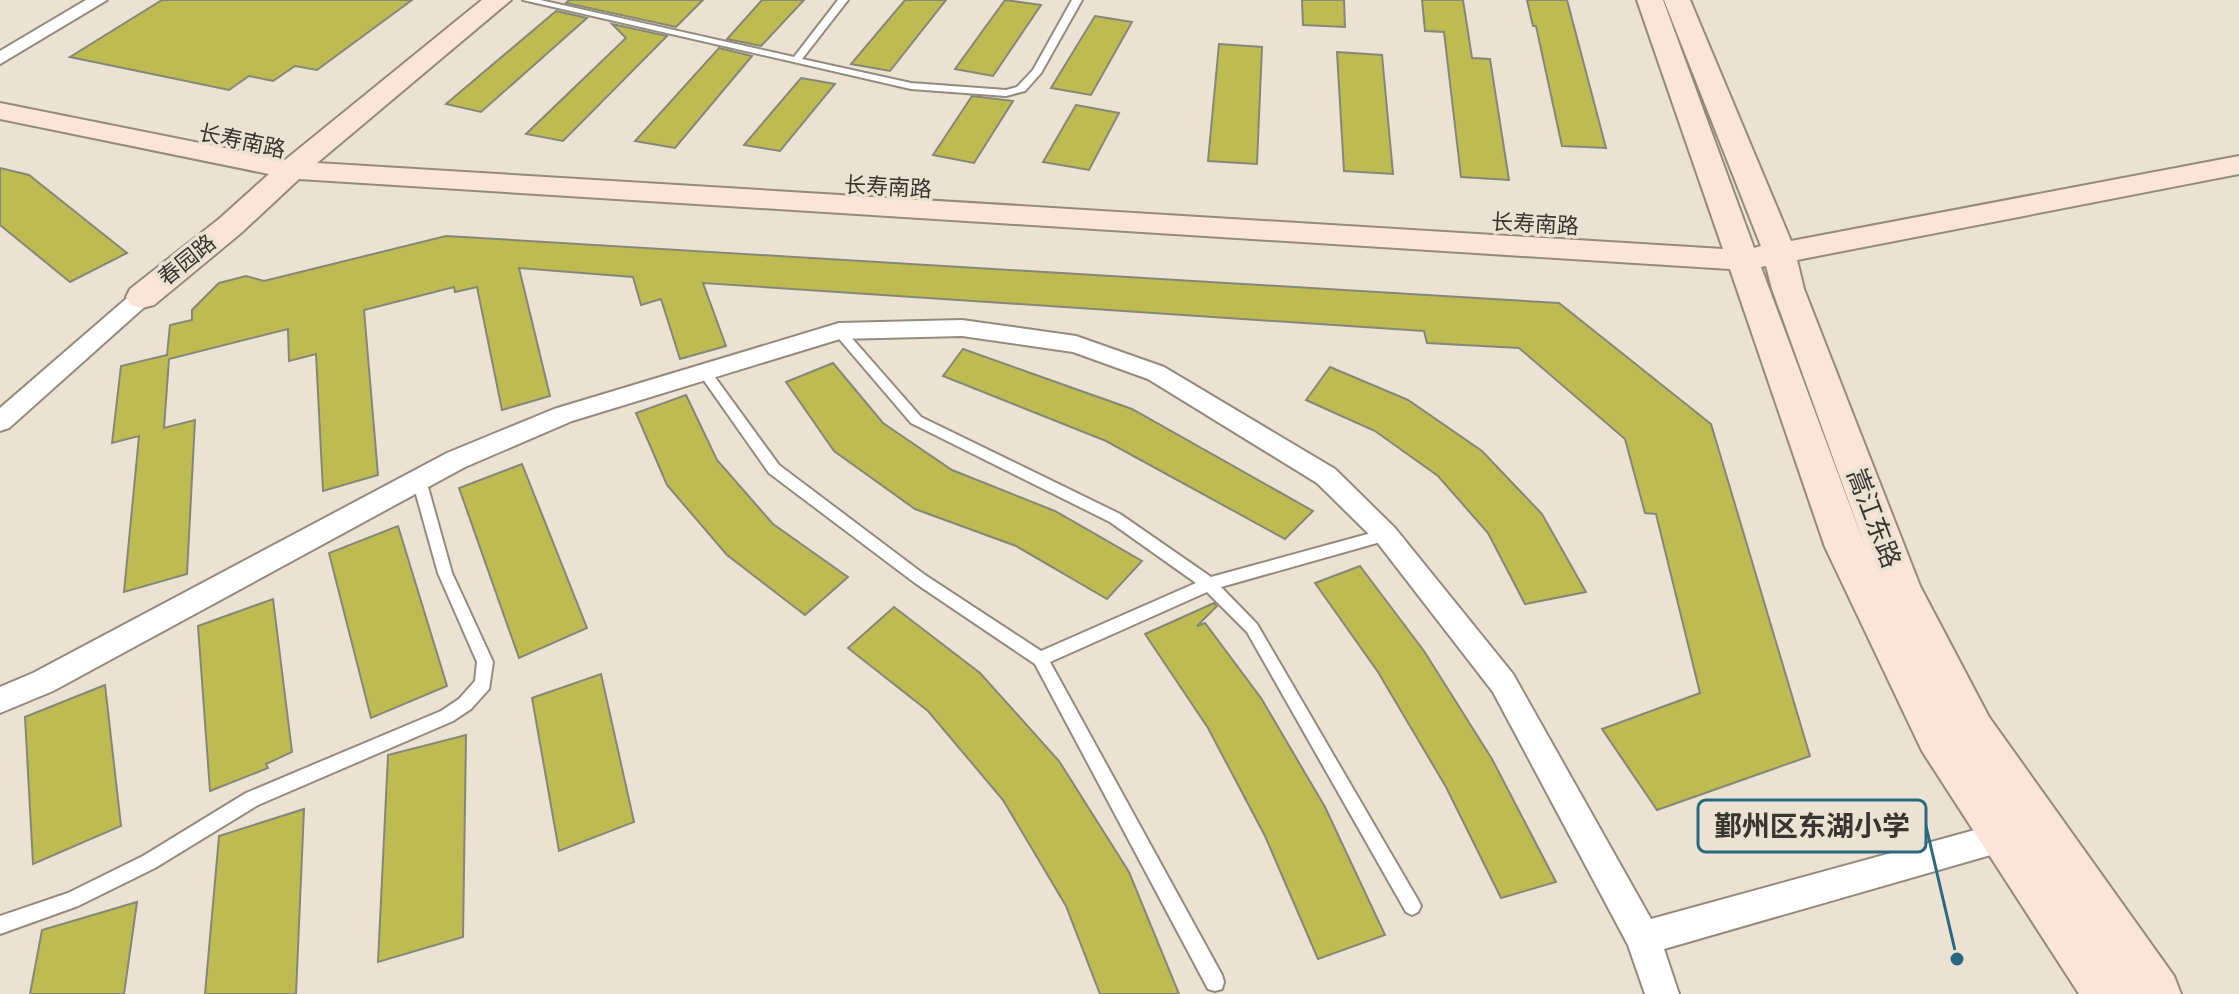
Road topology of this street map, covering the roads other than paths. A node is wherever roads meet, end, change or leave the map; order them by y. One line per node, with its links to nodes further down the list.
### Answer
1 (98, 0): 9 (street)
2 (468, 0): 13 (main road, 春园路)
3 (498, 0): 13 (main road, 春园路)
4 (528, 0): 10 (lane)
5 (843, 0): 10 (lane)
6 (1075, 0): 10 (lane)
7 (1650, 0): 15 (main road, 嵩江东路)
8 (1677, 0): 15 (main road, 嵩江东路)
9 (0, 59)
10 (796, 60)
11 (0, 91): 13 (main road, 长寿南路)
12 (0, 111): 13 (main road, 长寿南路)
13 (286, 160): 15 (main road, 长寿南路); 16 (main road, 春园路); 16 (main road, 春园路)
14 (2239, 165): 15 (main road, 长寿南路)
15 (1752, 248): 25 (main road, 嵩江东路); 32 (main road, 嵩江东路)
16 (142, 297): 19 (street)
17 (839, 331): 18 (street); 21 (street); 22 (lane)
18 (704, 372): 20 (street); 23 (lane)
19 (0, 422)
20 (419, 480): 24 (street); 27 (lane)
21 (1386, 535): 22 (lane); 28 (street)
22 (1209, 584): 23 (lane); 26 (lane)
23 (1040, 659): 29 (lane)
24 (0, 700)
25 (2004, 837): 28 (street); 31 (main road, 嵩江东路)
26 (1412, 906)
27 (0, 925)
28 (1643, 938): 30 (street)
29 (1215, 982)
30 (1662, 994)
31 (2109, 994)
32 (2156, 994)

